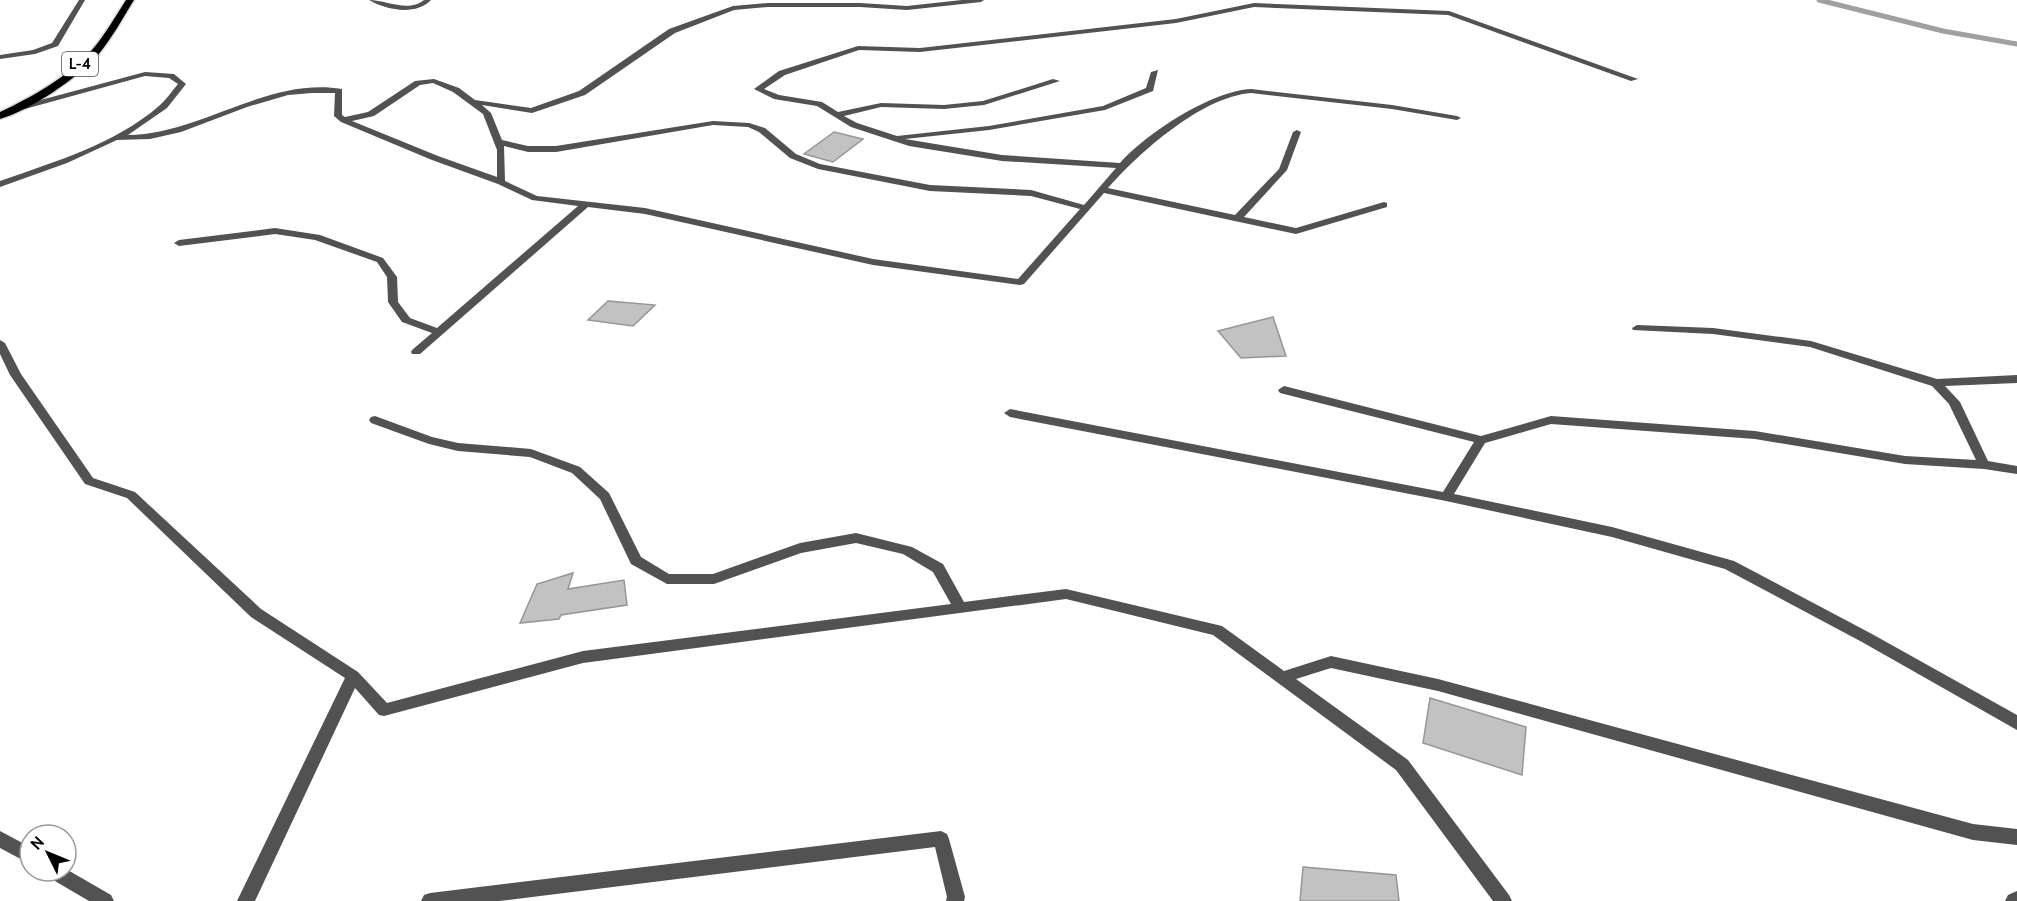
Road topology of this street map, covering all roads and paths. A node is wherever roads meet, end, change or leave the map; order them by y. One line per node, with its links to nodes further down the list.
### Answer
1 (82, 0): 6 (street)
2 (130, 0): 11 (main road, L-4)
3 (372, 0): 4 (street)
4 (428, 0)
5 (981, 0): 10 (street)
6 (0, 57)
7 (1155, 72): 18 (street)
8 (1634, 79): 12 (street)
9 (1056, 81): 12 (street)
10 (471, 102): 15 (street); 19 (street)
11 (13, 111): 13 (main road, L-4); 17 (street)
12 (837, 115): 18 (street)
13 (0, 116)
14 (1457, 118): 20 (street)
15 (344, 120): 17 (street); 21 (street)
16 (1297, 132): 27 (street)
17 (117, 138): 22 (street)
18 (893, 138): 20 (street)
19 (498, 142): 21 (street); 26 (street)
20 (1122, 166): 23 (street)
21 (501, 182): 24 (street)
22 (0, 184)
23 (1102, 190): 26 (street); 27 (street)
24 (586, 204): 26 (street); 30 (street)
25 (1384, 205): 27 (street)
26 (1086, 208)
27 (1237, 219)
28 (179, 243): 30 (street)
29 (1637, 328): 34 (street)
30 (439, 332): 32 (street)
31 (2, 351): 43 (street)
32 (416, 352)
33 (2017, 379): 34 (street)
34 (1936, 383): 39 (street)
35 (1284, 390): 38 (street)
36 (1010, 413): 41 (street)
37 (375, 420): 42 (street)
38 (1481, 440): 39 (street); 41 (street)
39 (1984, 465): 40 (street)
40 (2017, 470)
41 (1446, 497): 45 (street)
42 (960, 607): 43 (street); 44 (street)
43 (352, 676): 51 (street)
44 (1282, 678): 46 (street); 54 (street)
45 (2017, 723)
46 (2017, 837)
47 (0, 839): 48 (street)
48 (18, 849)
49 (74, 883): 50 (street)
50 (105, 901)
51 (246, 901)
52 (430, 901): 53 (street)
53 (955, 901)
54 (1503, 901)

